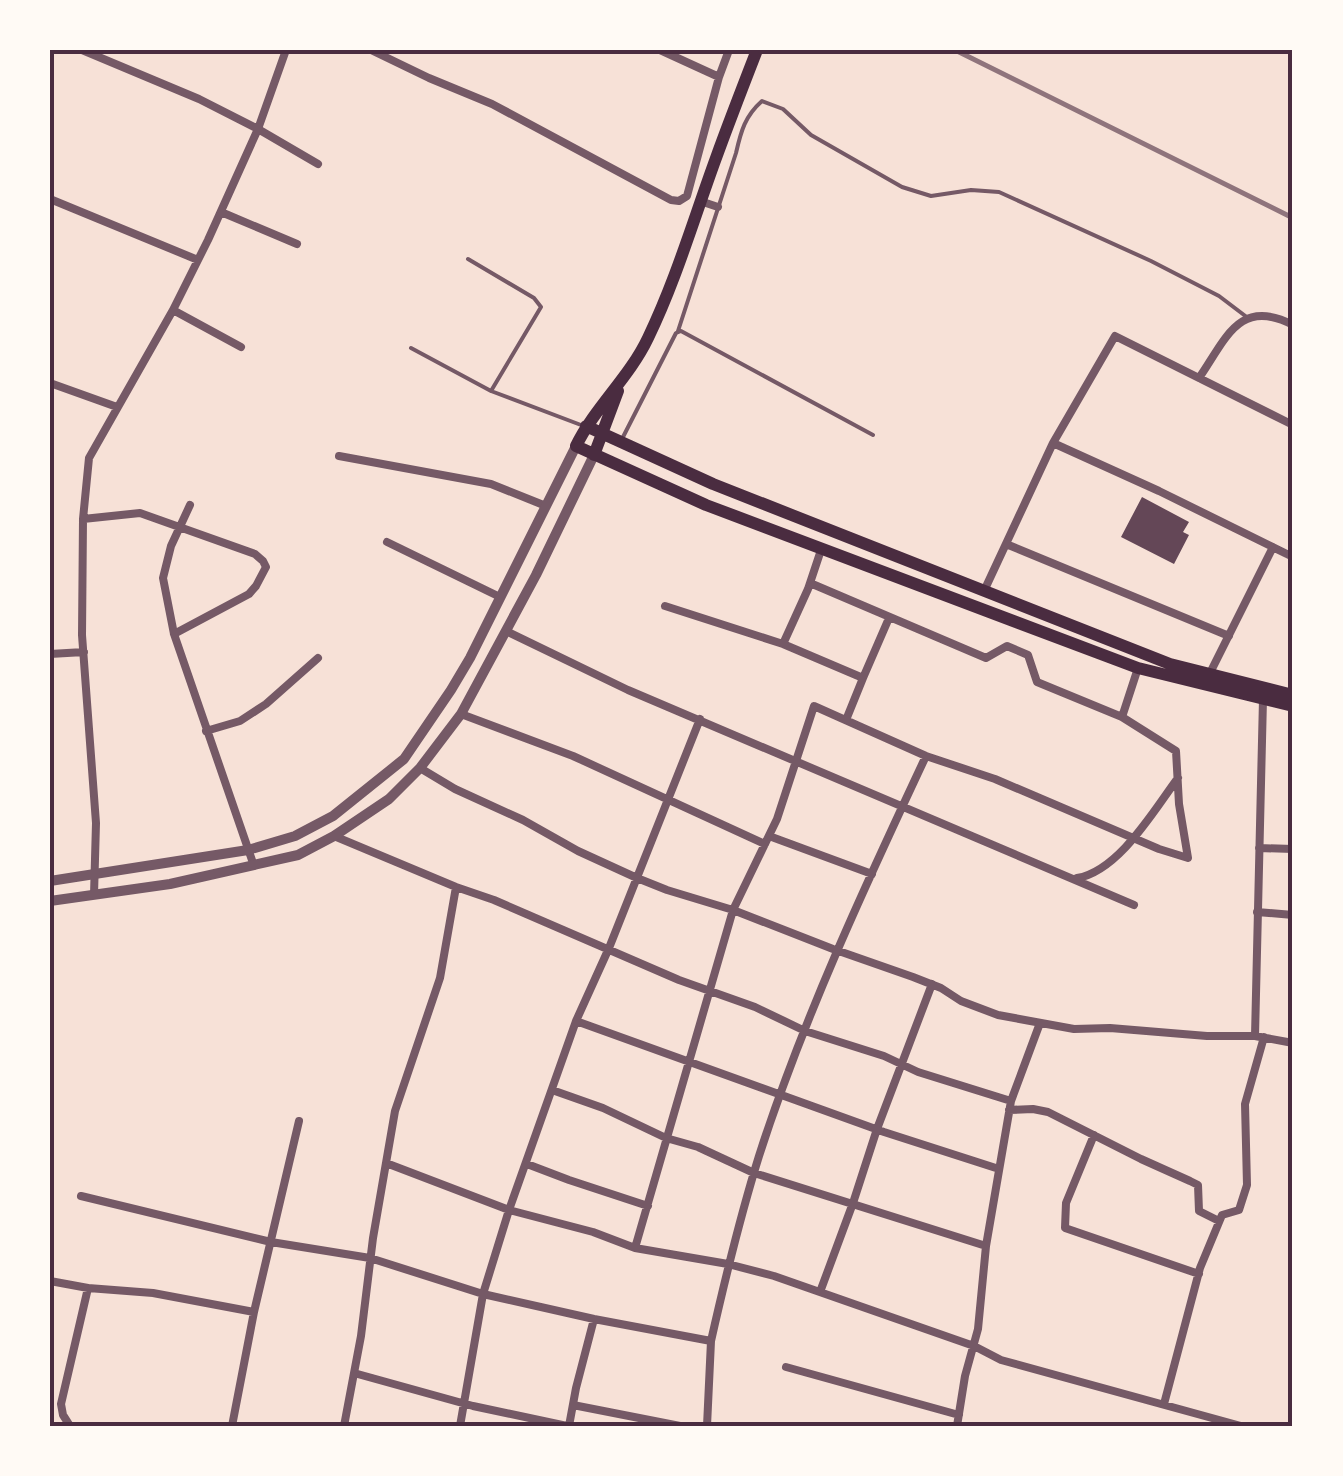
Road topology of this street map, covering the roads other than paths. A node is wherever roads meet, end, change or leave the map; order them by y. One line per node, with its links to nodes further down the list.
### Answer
1 (82, 50): 9 (street)
2 (286, 50): 9 (street)
3 (371, 50): 7 (street)
4 (660, 50): 8 (street)
5 (729, 50): 8 (street)
6 (757, 50): 26 (main road)
7 (390, 54): 11 (street)
8 (718, 77): 11 (street)
9 (258, 130): 10 (street); 14 (street)
10 (318, 164)
11 (687, 196): 13 (street)
12 (50, 199): 17 (street)
13 (718, 207): 19 (lane); 21 (lane)
14 (221, 212): 15 (street); 17 (street)
15 (297, 244)
16 (468, 259): 27 (lane)
17 (198, 260): 18 (street)
18 (173, 310): 22 (street); 28 (street)
19 (1248, 318): 20 (street); 24 (street)
20 (1293, 325)
21 (678, 331): 32 (lane); 34 (lane)
22 (241, 347)
23 (411, 348): 27 (lane)
24 (1199, 378): 29 (street); 33 (street)
25 (50, 382): 28 (street)
26 (620, 384): 30 (main road); 31 (main road)
27 (491, 391): 30 (lane)
28 (117, 407): 40 (street)
29 (1293, 425)
30 (586, 426): 31 (main road); 35 (main road)
31 (604, 435): 34 (main road); 36 (main road)
32 (874, 435)
33 (1053, 443): 43 (street); 44 (street)
34 (620, 444): 48 (main road)
35 (576, 446): 36 (main road); 39 (street)
36 (594, 455): 45 (main road); 52 (street)
37 (340, 456): 39 (street)
38 (190, 504): 41 (street)
39 (546, 506): 49 (street)
40 (84, 519): 41 (street); 56 (street)
41 (180, 527): 53 (street); 53 (street)
42 (387, 542): 49 (street)
43 (1006, 544): 48 (street); 54 (street)
44 (1273, 547): 46 (street); 54 (street)
45 (821, 550): 47 (street); 59 (main road)
46 (1293, 557)
47 (810, 583): 51 (street); 55 (street)
48 (984, 591): 60 (main road)
49 (500, 598): 81 (street)
50 (665, 606): 55 (street)
51 (889, 618): 61 (street); 66 (street)
52 (506, 631): 65 (street); 67 (street)
53 (174, 634): 69 (street)
54 (1228, 636): 60 (street)
55 (783, 644): 61 (street)
56 (84, 652): 57 (street); 83 (street)
57 (50, 654)
58 (318, 658): 69 (street)
59 (1138, 668): 63 (main road); 66 (street)
60 (1209, 675): 62 (main road)
61 (863, 678): 68 (street)
62 (1293, 695)
63 (1263, 699): 64 (main road); 79 (street)
64 (1293, 706)
65 (461, 714): 72 (street); 74 (street)
66 (1122, 718): 73 (street)
67 (700, 719): 71 (street); 74 (street)
68 (846, 720): 70 (street); 71 (street)
69 (206, 731): 81 (street)
70 (926, 756): 75 (street); 77 (street)
71 (795, 760): 75 (street); 78 (street)
72 (420, 768): 76 (street); 85 (street)
73 (1178, 778): 77 (street); 77 (street)
74 (668, 801): 78 (street); 85 (street)
75 (902, 806): 84 (street); 86 (street)
76 (334, 836): 82 (street); 88 (street)
77 (1133, 838): 86 (street)
78 (767, 840): 84 (street); 92 (street)
79 (1259, 848): 80 (street); 93 (street)
80 (1293, 849)
81 (248, 850): 82 (street); 83 (street)
82 (254, 866): 89 (street)
83 (95, 873): 87 (street); 89 (street)
84 (872, 874): 96 (street)
85 (637, 878): 92 (street); 95 (street)
86 (1073, 878): 91 (street)
87 (50, 881)
88 (456, 887): 95 (street); 113 (street)
89 (94, 895): 90 (street)
90 (50, 901)
91 (1134, 905)
92 (734, 910): 96 (street); 98 (street)
93 (1258, 912): 94 (street); 102 (street)
94 (1293, 914)
95 (609, 948): 98 (street); 99 (street)
96 (836, 950): 97 (street); 101 (street)
97 (932, 984): 100 (street); 105 (street)
98 (709, 989): 101 (street); 104 (street)
99 (576, 1021): 104 (street); 106 (street)
100 (1040, 1022): 102 (street); 108 (street)
101 (805, 1032): 105 (street); 107 (street)
102 (1260, 1037): 103 (street); 121 (street)
103 (1293, 1043)
104 (688, 1062): 107 (street); 112 (street)
105 (903, 1065): 108 (street); 110 (street)
106 (552, 1090): 112 (street); 114 (street)
107 (781, 1094): 110 (street); 116 (street)
108 (1010, 1106): 111 (street); 115 (street)
109 (299, 1121): 122 (street)
110 (877, 1129): 115 (street); 118 (street)
111 (1094, 1135): 121 (street); 127 (street)
112 (666, 1138): 116 (street); 119 (street)
113 (386, 1163): 120 (street); 125 (street)
114 (526, 1164): 119 (street); 120 (street)
115 (999, 1169): 123 (street)
116 (754, 1173): 118 (street); 126 (street)
117 (81, 1196): 122 (street)
118 (853, 1203): 123 (street); 130 (street)
119 (648, 1206): 124 (street)
120 (509, 1210): 124 (street); 131 (street)
121 (1220, 1222): 127 (street)
122 (270, 1242): 125 (street); 132 (street)
123 (986, 1246): 135 (street)
124 (635, 1248): 126 (street)
125 (370, 1258): 131 (street); 137 (street)
126 (728, 1264): 130 (street); 134 (street)
127 (1199, 1274): 139 (street)
128 (50, 1280): 129 (street)
129 (88, 1288): 132 (street); 143 (street)
130 (820, 1292): 135 (street)
131 (483, 1294): 133 (street); 138 (street)
132 (254, 1312): 144 (street)
133 (594, 1319): 134 (street); 140 (street)
134 (712, 1341): 149 (street)
135 (974, 1346): 139 (street); 142 (street)
136 (786, 1367): 142 (street)
137 (354, 1373): 138 (street); 145 (street)
138 (465, 1403): 146 (street); 147 (street)
139 (1164, 1404): 141 (street)
140 (573, 1405): 147 (street); 148 (street)
141 (1189, 1412): 151 (street); 152 (street)
142 (959, 1415): 150 (street)
143 (70, 1426)
144 (232, 1426)
145 (344, 1426)
146 (460, 1426)
147 (568, 1426)
148 (680, 1426)
149 (707, 1426)
150 (957, 1426)
151 (1185, 1426)
152 (1242, 1426)

